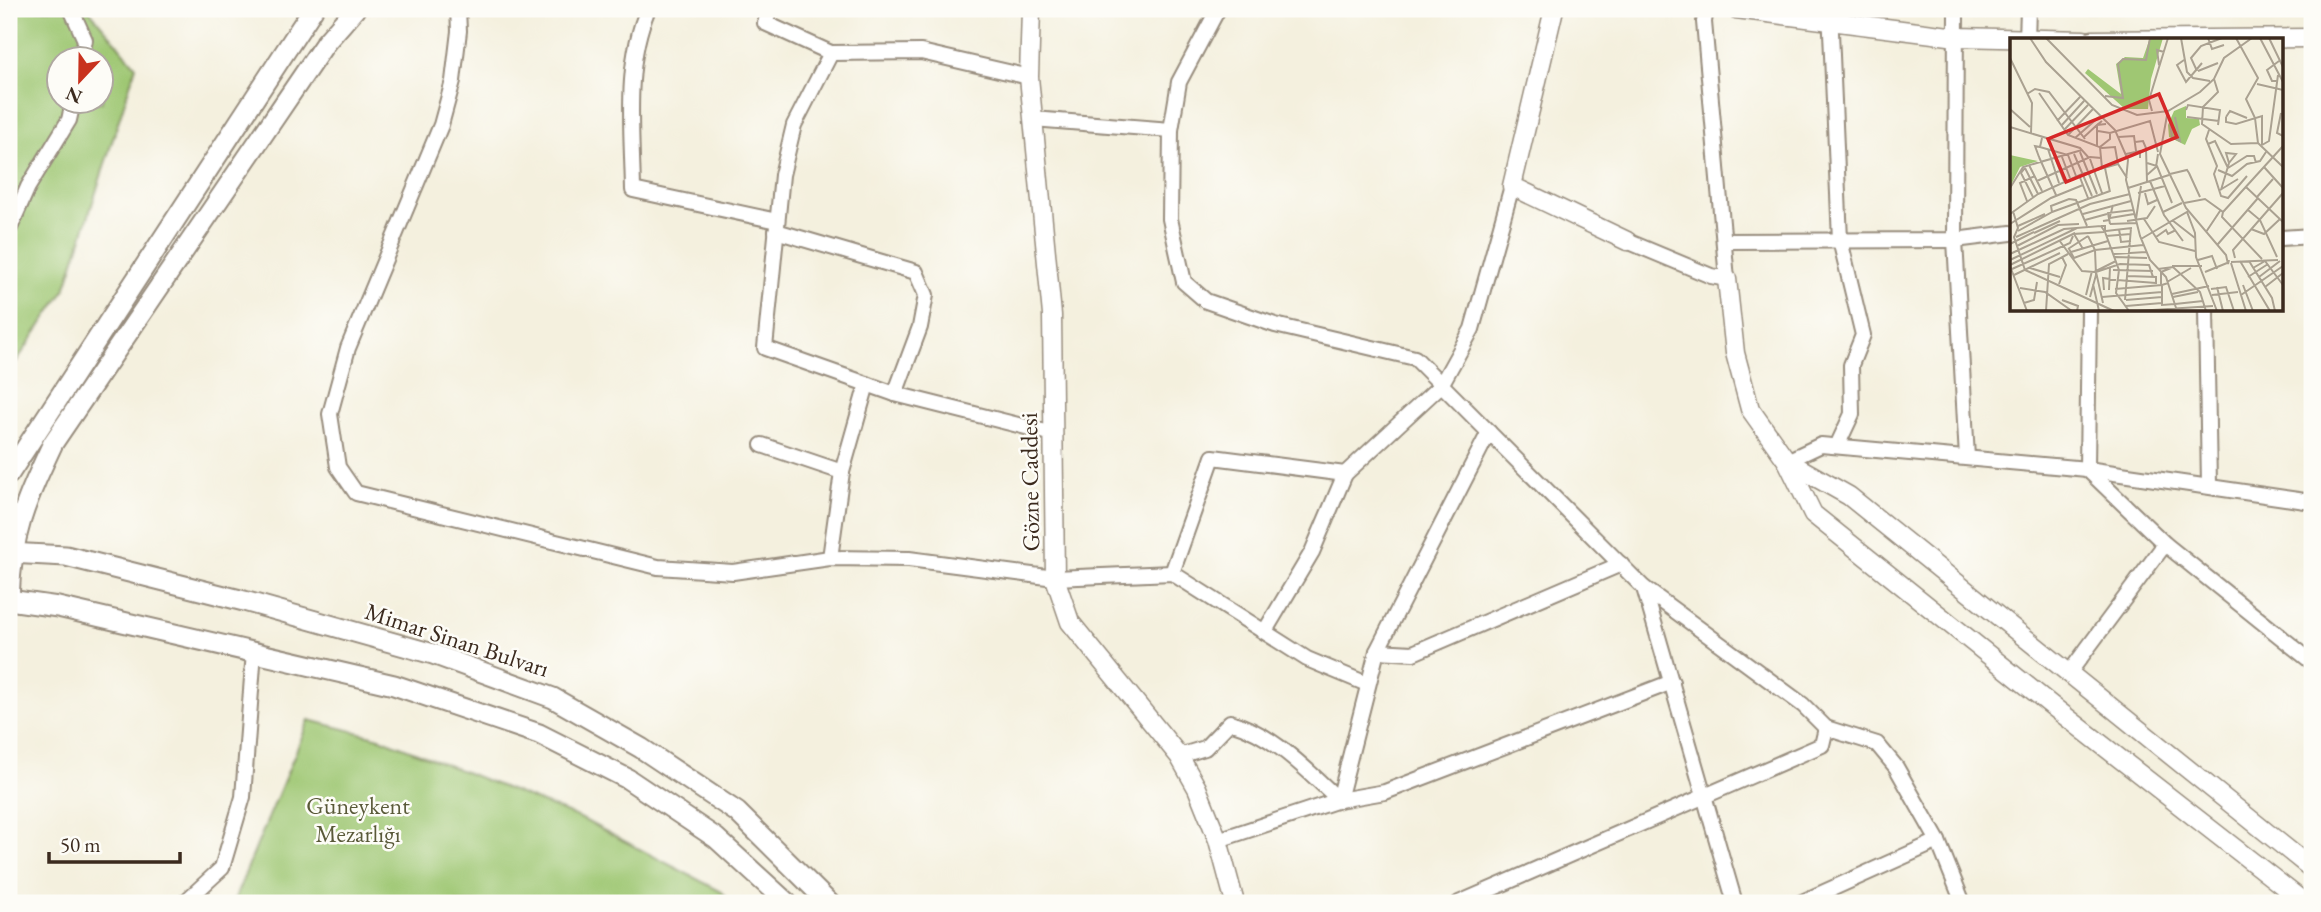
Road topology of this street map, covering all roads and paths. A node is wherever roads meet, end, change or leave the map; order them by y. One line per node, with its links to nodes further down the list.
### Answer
1 (71, 9): 20 (street)
2 (313, 9): 50 (main road)
3 (355, 9): 55 (main road)
4 (458, 9): 56 (street)
5 (648, 9): 27 (street)
6 (770, 9): 21 (street)
7 (1031, 9): 22 (street, Gözne Caddesi)
8 (1218, 9): 25 (street)
9 (1554, 9): 26 (street)
10 (1706, 9): 35 (street)
11 (1736, 9): 14 (street)
12 (1956, 9): 15 (street)
13 (2028, 9): 16 (street)
14 (1830, 16): 15 (street); 32 (street)
15 (1957, 37): 18 (street); 33 (street)
16 (2027, 38)
17 (2312, 38): 19 (street)
18 (2010, 39)
19 (2282, 39)
20 (84, 46)
21 (831, 53): 22 (street); 27 (street)
22 (1029, 77): 24 (street, Gözne Caddesi)
23 (70, 116): 28 (street)
24 (1033, 119): 25 (street); 43 (street, Gözne Caddesi)
25 (1171, 130): 40 (street)
26 (1512, 186): 34 (street); 40 (street)
27 (776, 226): 39 (street); 41 (street)
28 (9, 230)
29 (2010, 233): 33 (street)
30 (2312, 236): 31 (street)
31 (2282, 238)
32 (1840, 240): 33 (street); 35 (street); 45 (street)
33 (1955, 240): 46 (street)
34 (1627, 241): 36 (street)
35 (1724, 241): 36 (street)
36 (1727, 279): 47 (street)
37 (2089, 312): 48 (street)
38 (2206, 312): 52 (street)
39 (867, 384): 41 (street); 49 (street)
40 (1441, 385): 42 (street); 51 (street)
41 (895, 394): 43 (street)
42 (1489, 432): 57 (street); 64 (street)
43 (1054, 435): 59 (street, Gözne Caddesi)
44 (762, 445): 49 (street)
45 (1837, 446): 46 (street); 47 (street)
46 (1967, 458): 48 (street)
47 (1787, 461): 66 (street); 84 (street)
48 (2087, 469): 52 (street); 54 (street)
49 (842, 472): 56 (street)
50 (9, 474)
51 (1345, 474): 58 (street); 62 (street)
52 (2209, 485): 53 (street)
53 (2312, 502)
54 (2165, 544): 65 (street); 66 (street)
55 (10, 553): 61 (main road); 78 (main road, Mimar Sinan Bulvarı)
56 (830, 558): 59 (street)
57 (1621, 564): 60 (street); 64 (street)
58 (1171, 573): 59 (street); 62 (street)
59 (1055, 578): 70 (street, Gözne Caddesi)
60 (1644, 588): 67 (street); 69 (street)
61 (9, 600): 63 (main road)
62 (1265, 631): 68 (street)
63 (254, 651): 76 (street); 77 (main road)
64 (1377, 651): 68 (street)
65 (2312, 662)
66 (2069, 673): 75 (street)
67 (1672, 682): 71 (street); 72 (street)
68 (1367, 684): 72 (street)
69 (1826, 728): 71 (street); 74 (street)
70 (1179, 755): 72 (street); 73 (street, Gözne Caddesi)
71 (1704, 797): 80 (street); 81 (street)
72 (1339, 800): 73 (street)
73 (1218, 840): 79 (street, Gözne Caddesi)
74 (1938, 841): 82 (street); 83 (street)
75 (2312, 869)
76 (184, 903)
77 (787, 903)
78 (829, 903)
79 (1235, 903)
80 (1459, 903)
81 (1735, 903)
82 (1800, 903)
83 (1963, 903)
84 (2305, 903)

